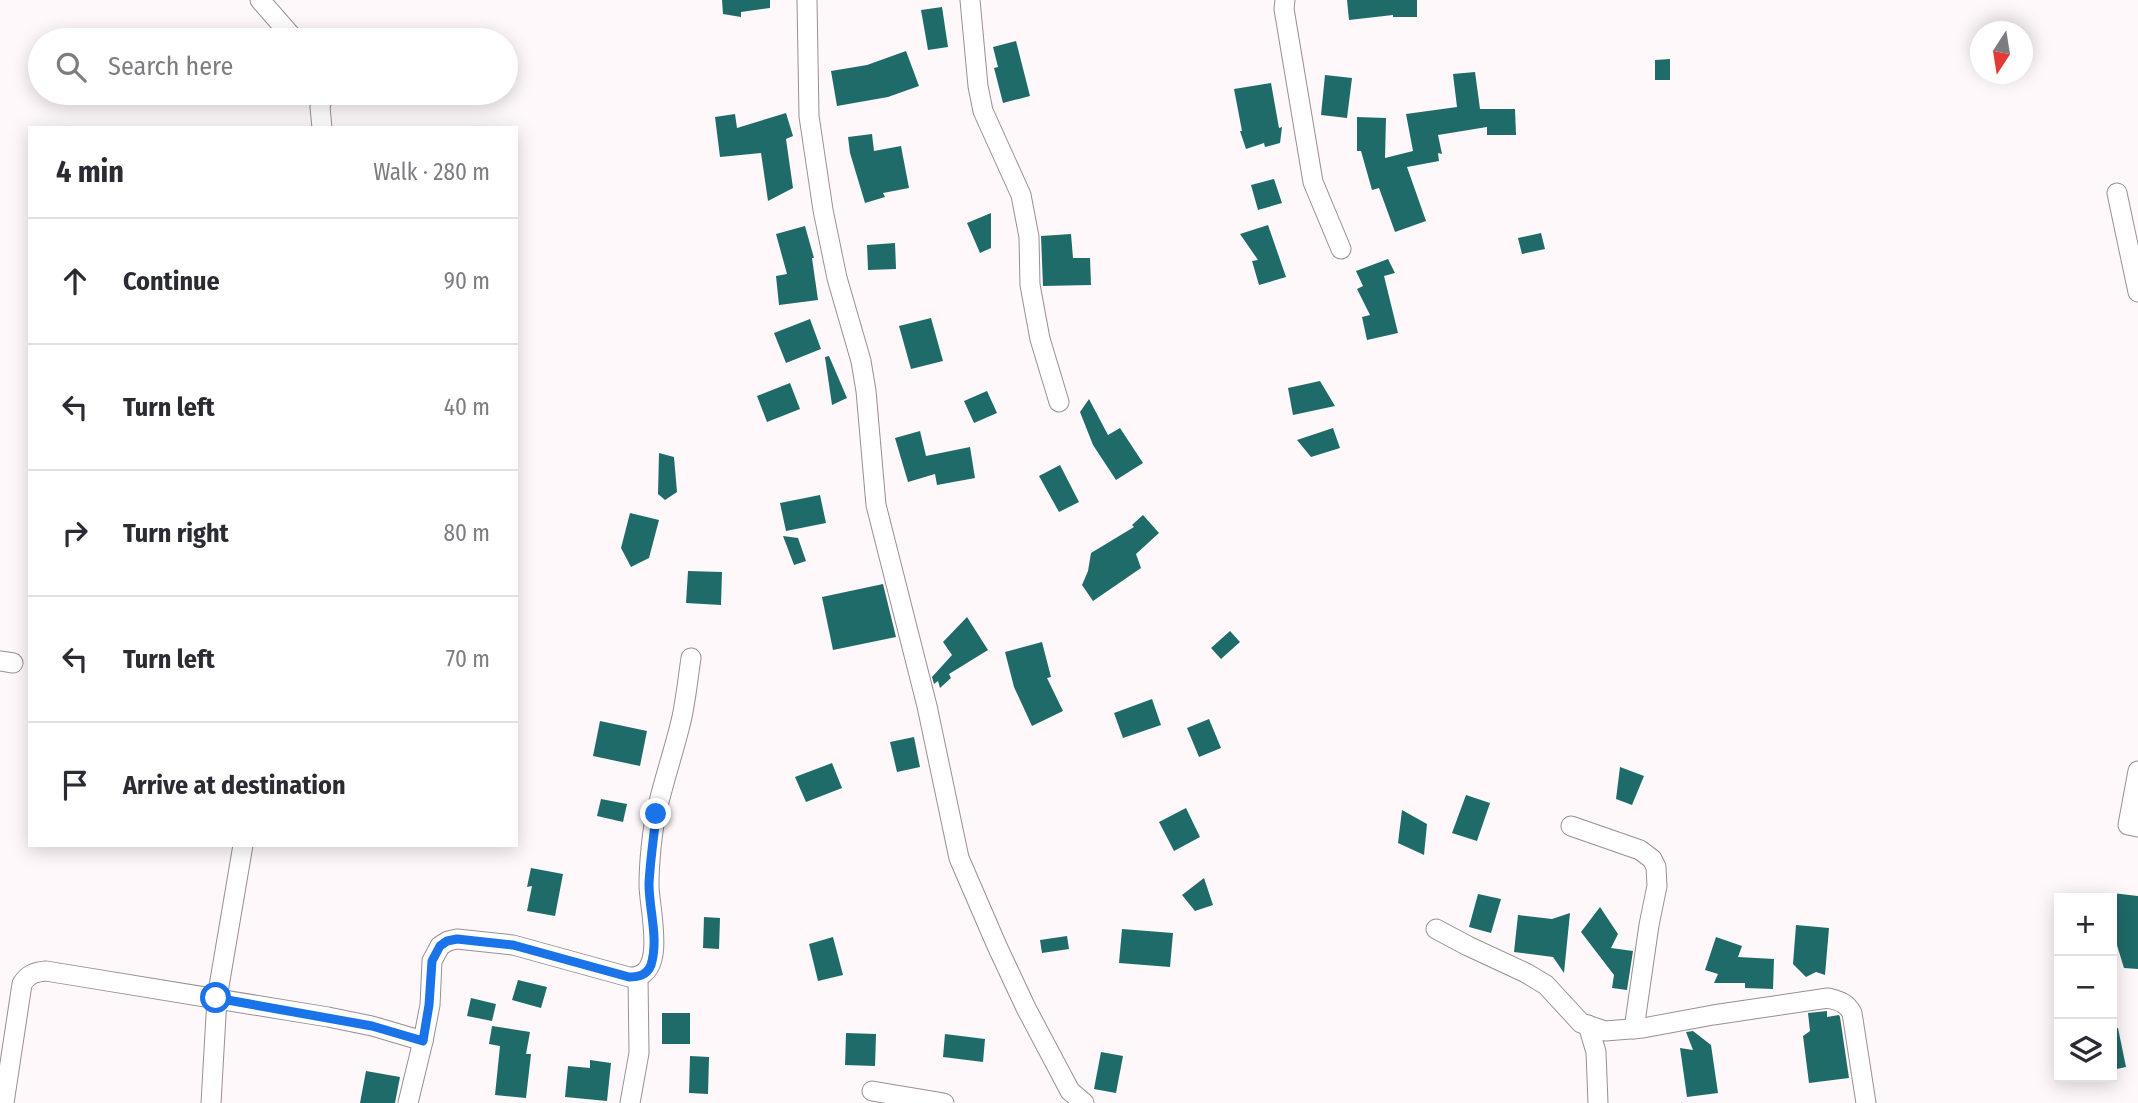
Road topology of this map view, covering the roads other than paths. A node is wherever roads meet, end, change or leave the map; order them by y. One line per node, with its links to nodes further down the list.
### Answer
1 (260, 0): 5 (street)
2 (807, 0): 25 (street)
3 (970, 0): 11 (street)
4 (1285, 0): 9 (street)
5 (284, 28)
6 (321, 105): 7 (street)
7 (322, 126)
8 (2117, 193): 10 (street)
9 (1341, 249)
10 (2138, 292)
11 (1059, 402)
12 (691, 658): 18 (street)
13 (2138, 771): 15 (street)
14 (1571, 826): 21 (street)
15 (2138, 827)
16 (243, 847): 19 (street)
17 (1436, 929): 20 (street)
18 (638, 977): 22 (street); 28 (street)
19 (216, 998): 22 (street); 24 (street); 26 (street)
20 (1596, 1028): 21 (street); 30 (street)
21 (1634, 1029): 31 (street)
22 (423, 1041): 27 (street)
23 (872, 1091): 29 (street)
24 (3, 1099)
25 (1071, 1100)
26 (211, 1103)
27 (408, 1103)
28 (630, 1103)
29 (944, 1103)
30 (1598, 1103)
31 (1866, 1103)

